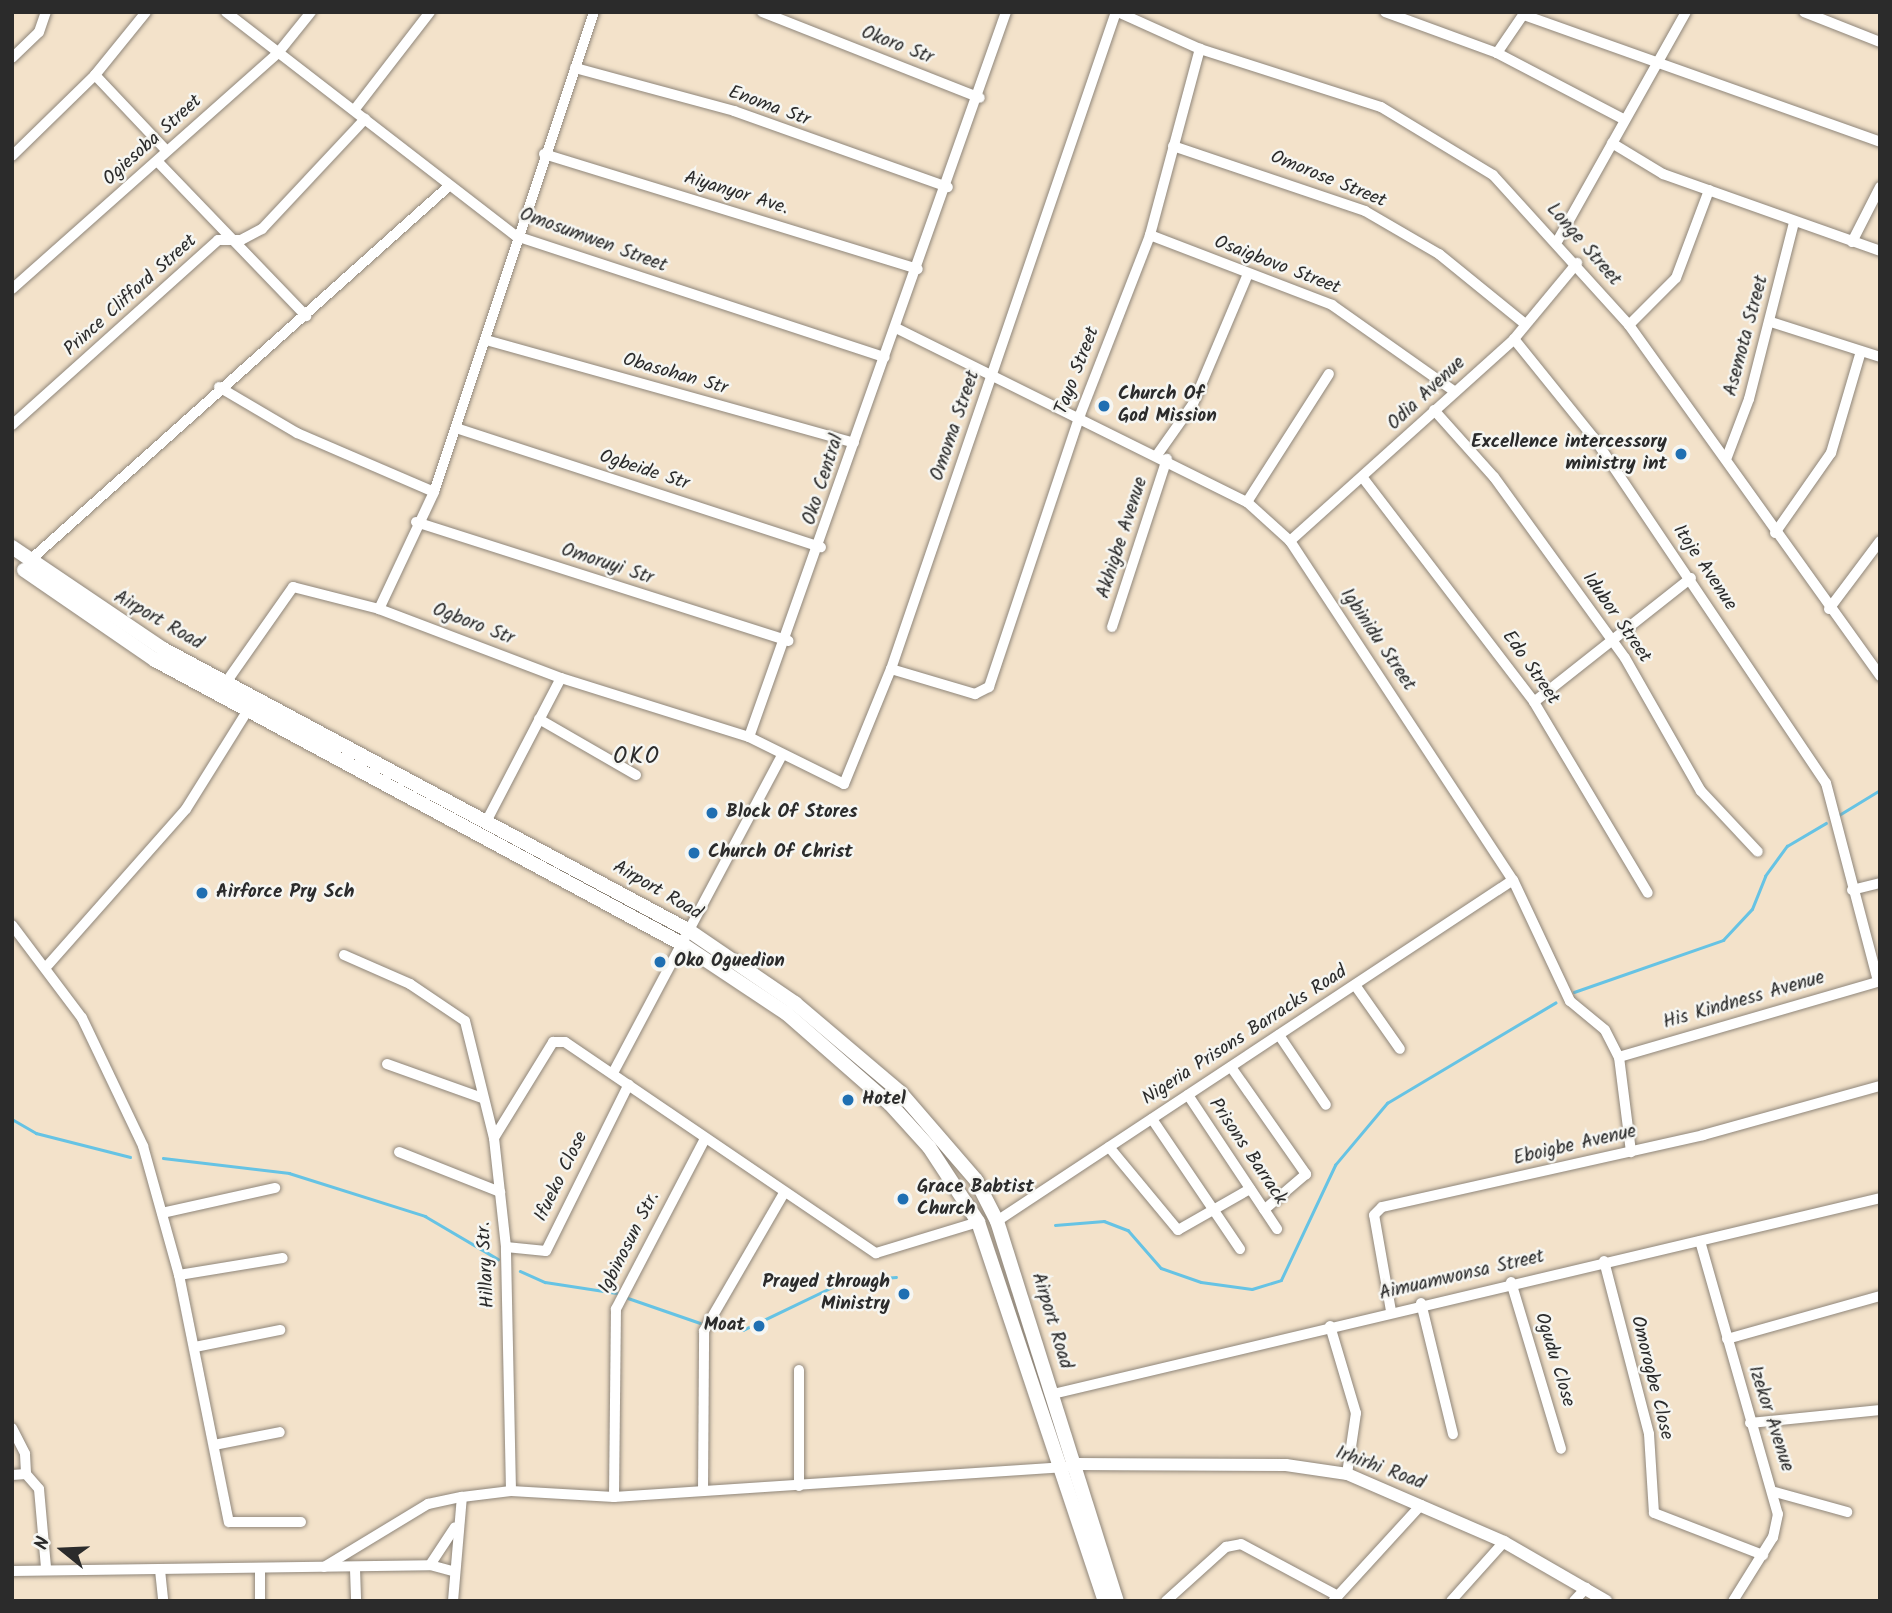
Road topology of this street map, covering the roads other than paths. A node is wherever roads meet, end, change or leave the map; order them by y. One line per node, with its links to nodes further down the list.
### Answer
1 (46, 12): 18 (street)
2 (146, 12): 21 (street)
3 (226, 12): 16 (street, Omosumwen Street)
4 (311, 12): 16 (street, Ogiesoba Street)
5 (430, 12): 23 (street)
6 (594, 12): 20 (street)
7 (762, 12): 22 (street, Okoro Str)
8 (1006, 12): 22 (street, Oko Central)
9 (1117, 12): 15 (street, Longe Street); 58 (street, Omoma Street)
10 (1385, 12): 17 (street)
11 (1686, 12): 19 (street)
12 (1804, 12): 14 (street)
13 (1525, 14): 17 (street); 19 (street)
14 (1880, 42)
15 (1200, 49): 28 (street, Tayo Street); 41 (street, Longe Street)
16 (278, 53): 23 (street, Omosumwen Street); 29 (street, Ogiesoba Street)
17 (1497, 53): 25 (street)
18 (12, 58)
19 (1658, 60): 25 (street); 26 (street)
20 (575, 68): 30 (street); 34 (street, Enoma Str)
21 (95, 75): 29 (street); 31 (street)
22 (980, 98): 34 (street, Oko Central)
23 (355, 109): 24 (street, Omosumwen Street)
24 (365, 120): 33 (street, Omosumwen Street); 39 (street, Prince Clifford Street)
25 (1625, 120): 27 (street)
26 (1880, 142)
27 (1612, 143): 36 (street); 41 (street)
28 (1173, 146): 38 (street, Tayo Street); 50 (street, Omorose Street)
29 (166, 150): 32 (street, Ogiesoba Street)
30 (544, 154): 40 (street); 45 (street, Aiyanyor Ave.)
31 (12, 156)
32 (158, 162): 39 (street); 47 (street, Ogiesoba Street)
33 (449, 186): 40 (street, Omosumwen Street); 48 (street)
34 (948, 187): 45 (street, Oko Central)
35 (1880, 187): 42 (street)
36 (1709, 190): 37 (street); 51 (street)
37 (1794, 223): 42 (street); 49 (street, Asemota Street)
38 (1150, 235): 46 (street, Osaigbovo Street); 63 (street, Tayo Street)
39 (229, 236): 48 (street); 64 (street, Prince Clifford Street)
40 (516, 236): 54 (street); 56 (street, Omosumwen Street)
41 (1558, 240): 44 (street, Longe Street)
42 (1852, 242): 43 (street)
43 (1880, 251)
44 (1577, 264): 50 (street, Odia Avenue); 51 (street, Longe Street)
45 (918, 269): 52 (street, Oko Central)
46 (1248, 274): 61 (street, Osaigbovo Street); 67 (street, Akhigbe Avenue)
47 (12, 289)
48 (306, 316): 60 (street)
49 (1771, 322): 55 (street); 68 (street, Asemota Street)
50 (1525, 324): 53 (street, Odia Avenue)
51 (1629, 325): 68 (street, Longe Street)
52 (896, 328): 56 (street, Oko Central); 58 (street, Igbinidu Street)
53 (1514, 339): 61 (street, Odia Avenue); 80 (street, Itoje Avenue)
54 (486, 340): 65 (street); 66 (street, Obasohan Str)
55 (1861, 351): 57 (street); 73 (street)
56 (884, 357): 66 (street, Oko Central)
57 (1880, 357)
58 (993, 374): 63 (street, Igbinidu Street); 86 (street, Omoma Street)
59 (1329, 374): 71 (street)
60 (219, 387): 70 (street); 79 (street)
61 (1454, 391): 62 (street, Odia Avenue)
62 (1434, 410): 69 (street, Odia Avenue); 84 (street, Idubor Street)
63 (1080, 415): 67 (street, Igbinidu Street); 86 (street, Tayo Street)
64 (12, 425)
65 (456, 428): 70 (street); 77 (street, Ogbeide Str)
66 (854, 443): 77 (street, Oko Central)
67 (1162, 457): 71 (street, Igbinidu Street); 83 (street, Akhigbe Avenue)
68 (1727, 457): 73 (street, Longe Street)
69 (1363, 478): 74 (street, Odia Avenue); 90 (street, Edo Street)
70 (434, 492): 72 (street)
71 (1247, 502): 74 (street, Igbinidu Street)
72 (416, 522): 81 (street); 85 (street, Omoruyi Str)
73 (1775, 533): 82 (street, Longe Street)
74 (1290, 541): 98 (street, Igbinidu Street)
75 (1880, 541): 82 (street)
76 (12, 547): 79 (main road, Airport Road)
77 (821, 547): 85 (street, Oko Central)
78 (12, 560): 91 (main road, Airport Road)
79 (28, 562): 89 (main road, Airport Road)
80 (1691, 578): 84 (street); 100 (street, Itoje Avenue)
81 (379, 609): 88 (street, Ogboro Str); 89 (street, Ogboro Str)
82 (1829, 609): 87 (street, Longe Street)
83 (1112, 627)
84 (1612, 639): 90 (street); 97 (street, Idubor Street)
85 (788, 641): 93 (street, Oko Central)
86 (891, 670): 94 (street, Omoma Street)
87 (1880, 676)
88 (561, 677): 92 (street); 93 (street, Ogboro Str)
89 (227, 681): 96 (main road, Airport Road)
90 (1534, 702): 101 (street, Edo Street)
91 (249, 708): 104 (main road, Airport Road); 106 (street)
92 (539, 719): 95 (street); 96 (street)
93 (749, 737): 94 (street)
94 (781, 757): 103 (street)
95 (636, 775)
96 (486, 822): 103 (main road, Airport Road)
97 (1758, 852)
98 (1513, 880): 108 (street, Nigeria Prisons Barracks Road); 111 (street, Igbinidu Street)
99 (1880, 883): 100 (street)
100 (1852, 890): 107 (street, Itoje Avenue)
101 (1648, 893)
102 (12, 925): 106 (street)
103 (688, 930): 104 (street); 134 (main road, Airport Road)
104 (682, 944): 114 (street); 135 (main road, Airport Road)
105 (344, 955): 118 (street, Hillary Str.)
106 (48, 965): 133 (street)
107 (1879, 981): 111 (street, His Kindness Avenue)
108 (1355, 985): 109 (street, Nigeria Prisons Barracks Road); 110 (street)
109 (1279, 1035): 113 (street, Nigeria Prisons Barracks Road); 119 (street)
110 (1400, 1049)
111 (1619, 1057): 125 (street, Igbinidu Street)
112 (387, 1064): 118 (street)
113 (1231, 1067): 117 (street, Nigeria Prisons Barracks Road); 131 (street)
114 (613, 1073): 115 (street); 121 (street)
115 (629, 1084): 122 (street); 138 (street, Ifueko Close)
116 (1880, 1086): 125 (street, Eboigbe Avenue)
117 (1188, 1095): 120 (street, Nigeria Prisons Barracks Road); 127 (street, Prisons Barrack)
118 (482, 1098): 121 (street, Hillary Str.)
119 (1326, 1105)
120 (1152, 1119): 123 (street, Nigeria Prisons Barracks Road); 132 (street)
121 (494, 1138): 128 (street, Hillary Str.)
122 (705, 1139): 129 (street); 170 (street, Igbinosun Str.)
123 (1109, 1147): 132 (street); 134 (street, Nigeria Prisons Barracks Road)
124 (399, 1152): 128 (street)
125 (1631, 1152): 146 (street, Eboigbe Avenue)
126 (275, 1188): 133 (street)
127 (1250, 1189): 131 (street, Prisons Barrack); 132 (street)
128 (500, 1192): 138 (street, Hillary Str.)
129 (784, 1193): 135 (street); 167 (street)
130 (1880, 1198): 137 (street, Aimuamwonsa Street)
131 (1264, 1210): 136 (street, Prisons Barrack)
132 (1215, 1212): 139 (street)
133 (162, 1213): 142 (street)
134 (997, 1221): 152 (main road, Airport Road)
135 (978, 1222): 161 (main road, Airport Road)
136 (1277, 1229)
137 (1700, 1241): 141 (street, Aimuamwonsa Street); 149 (street, Izekor Avenue)
138 (506, 1247): 166 (street, Hillary Str.)
139 (1240, 1249)
140 (283, 1258): 142 (street)
141 (1604, 1261): 143 (street, Aimuamwonsa Street); 176 (street, Omorogbe Close)
142 (179, 1275): 150 (street)
143 (1511, 1282): 145 (street, Aimuamwonsa Street); 159 (street, Ogudu Close)
144 (1880, 1296): 149 (street)
145 (1421, 1303): 146 (street, Aimuamwonsa Street); 157 (street)
146 (1391, 1311): 147 (street, Aimuamwonsa Street)
147 (1329, 1326): 152 (street, Aimuamwonsa Street); 164 (street)
148 (280, 1330): 150 (street)
149 (1727, 1339): 154 (street, Izekor Avenue)
150 (195, 1348): 158 (street)
151 (799, 1370): 165 (street)
152 (1053, 1394): 160 (main road, Airport Road)
153 (1880, 1410): 154 (street)
154 (1750, 1423): 168 (street, Izekor Avenue)
155 (12, 1428): 162 (street)
156 (280, 1433): 158 (street)
157 (1453, 1434)
158 (214, 1445): 173 (street)
159 (1561, 1449)
160 (1075, 1464): 161 (street); 164 (street, Irhirhi Road); 192 (main road, Airport Road)
161 (1056, 1471): 165 (street); 191 (main road, Airport Road)
162 (26, 1474): 163 (street); 179 (street)
163 (12, 1475)
164 (1347, 1475): 171 (street, Irhirhi Road)
165 (799, 1486): 167 (street)
166 (512, 1491): 169 (street); 170 (street)
167 (703, 1491): 170 (street)
168 (1776, 1492): 172 (street); 176 (street, Izekor Avenue)
169 (462, 1497): 174 (street); 178 (street)
170 (614, 1497)
171 (1421, 1505): 175 (street, Irhirhi Road); 186 (street)
172 (1847, 1512)
173 (301, 1522)
174 (456, 1526): 177 (street); 184 (street)
175 (1504, 1542): 185 (street, Irhirhi Road); 194 (street)
176 (1763, 1555): 197 (street, Izekor Avenue)
177 (430, 1565): 180 (street); 184 (street)
178 (324, 1567): 180 (street); 182 (street)
179 (46, 1568): 181 (street); 183 (street)
180 (355, 1569): 189 (street)
181 (160, 1570): 182 (street); 187 (street)
182 (260, 1570): 188 (street)
183 (12, 1571)
184 (453, 1571): 190 (street)
185 (1586, 1588): 195 (street); 196 (street, Irhirhi Road)
186 (1335, 1598): 193 (street)
187 (163, 1601)
188 (260, 1601)
189 (356, 1601)
190 (453, 1601)
191 (1105, 1601)
192 (1118, 1601)
193 (1166, 1601)
194 (1451, 1601)
195 (1574, 1601)
196 (1606, 1601)
197 (1733, 1601)

